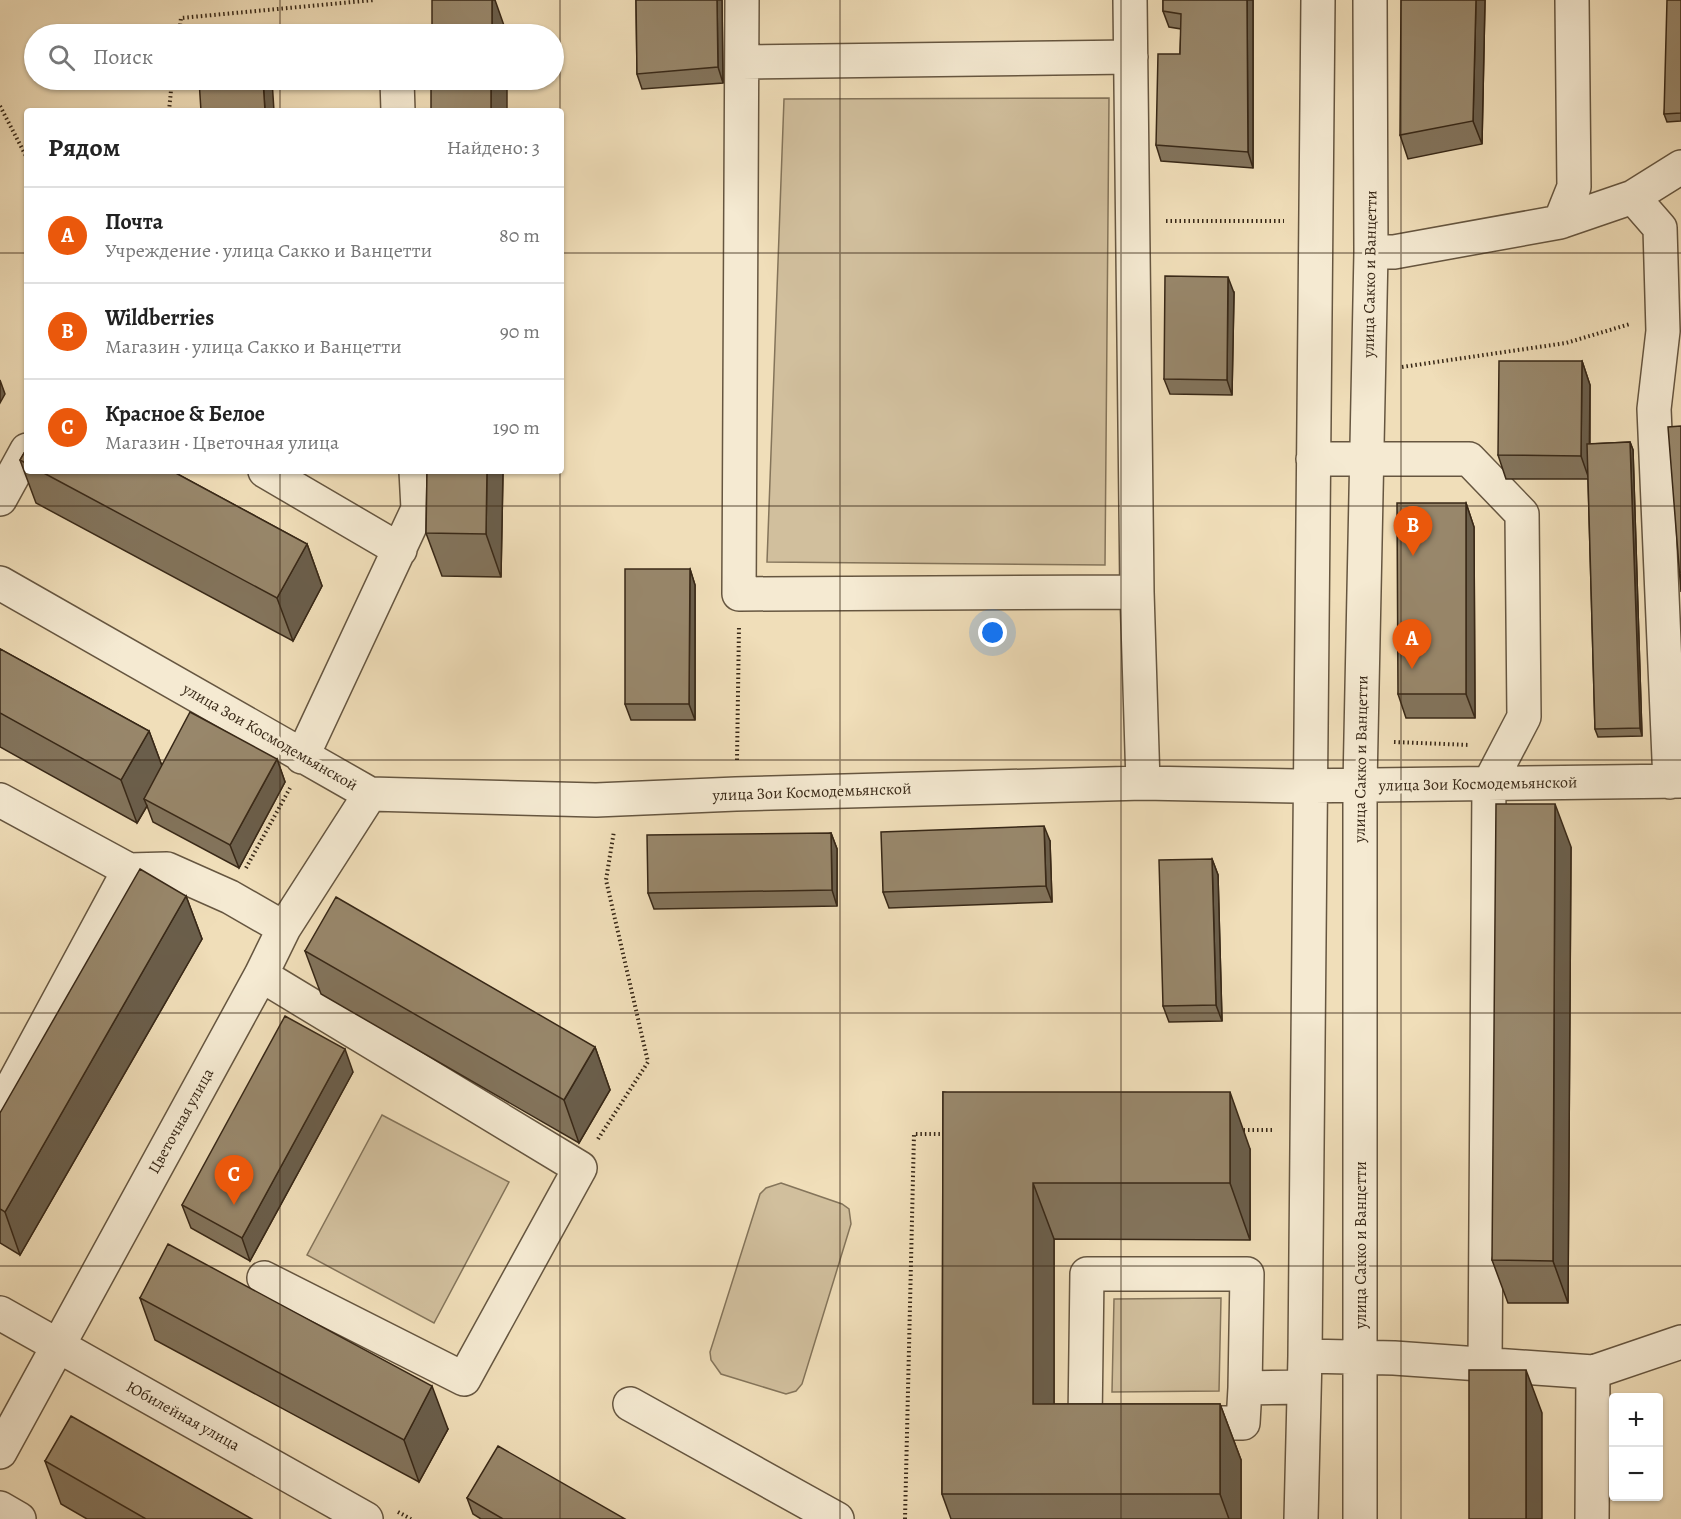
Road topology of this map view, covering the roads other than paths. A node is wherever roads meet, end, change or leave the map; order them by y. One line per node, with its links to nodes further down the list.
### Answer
1 (742, 0): 7 (street)
2 (1130, 0): 6 (street)
3 (1318, 0): 16 (street)
4 (1370, 0): 13 (street, улица Сакко и Ванцетти)
5 (1572, 0): 12 (street)
6 (1131, 57): 7 (street); 22 (street)
7 (742, 62): 22 (street)
8 (397, 90): 9 (street)
9 (398, 108)
10 (1681, 167): 11 (street)
11 (1633, 197): 12 (street); 24 (street)
12 (1560, 222): 13 (street)
13 (1371, 252): 15 (street, улица Сакко и Ванцетти)
14 (24, 455): 19 (street)
15 (1367, 458): 16 (street); 26 (street); 27 (street, улица Сакко и Ванцетти)
16 (1312, 459): 28 (street)
17 (270, 474): 20 (street)
18 (416, 474): 20 (street)
19 (0, 499)
20 (400, 550): 23 (street)
21 (0, 583): 23 (street, улица Зои Космодемьянской)
22 (1137, 592): 25 (street)
23 (297, 771): 29 (street, улица Зои Космодемьянской)
24 (1676, 782): 26 (street, улица Зои Космодемьянской)
25 (1143, 783): 28 (street, улица Зои Космодемьянской); 29 (street, улица Зои Космодемьянской)
26 (1489, 784): 27 (street, улица Зои Космодемьянской); 40 (street)
27 (1360, 785): 28 (street, улица Зои Космодемьянской); 39 (street, улица Сакко и Ванцетти)
28 (1309, 786): 41 (street)
29 (370, 794): 32 (street, Цветочная улица)
30 (0, 800): 31 (street)
31 (129, 870): 32 (street); 34 (street)
32 (284, 928): 33 (street, Цветочная улица)
33 (261, 975): 35 (street); 38 (street, Цветочная улица)
34 (1, 1104)
35 (264, 1278)
36 (0, 1313): 38 (street, Юбилейная улица)
37 (1681, 1342): 42 (street)
38 (57, 1346): 45 (street, Цветочная улица); 48 (street, Юбилейная улица)
39 (1361, 1358): 40 (street); 41 (street); 51 (street, улица Сакко и Ванцетти)
40 (1485, 1364): 42 (street)
41 (1305, 1372): 43 (street); 50 (street)
42 (1593, 1372): 52 (street)
43 (1245, 1388): 43 (street)
44 (630, 1404): 49 (street)
45 (0, 1452)
46 (0, 1508): 47 (street)
47 (19, 1519)
48 (366, 1519)
49 (837, 1519)
50 (1301, 1519)
51 (1360, 1519)
52 (1592, 1519)

